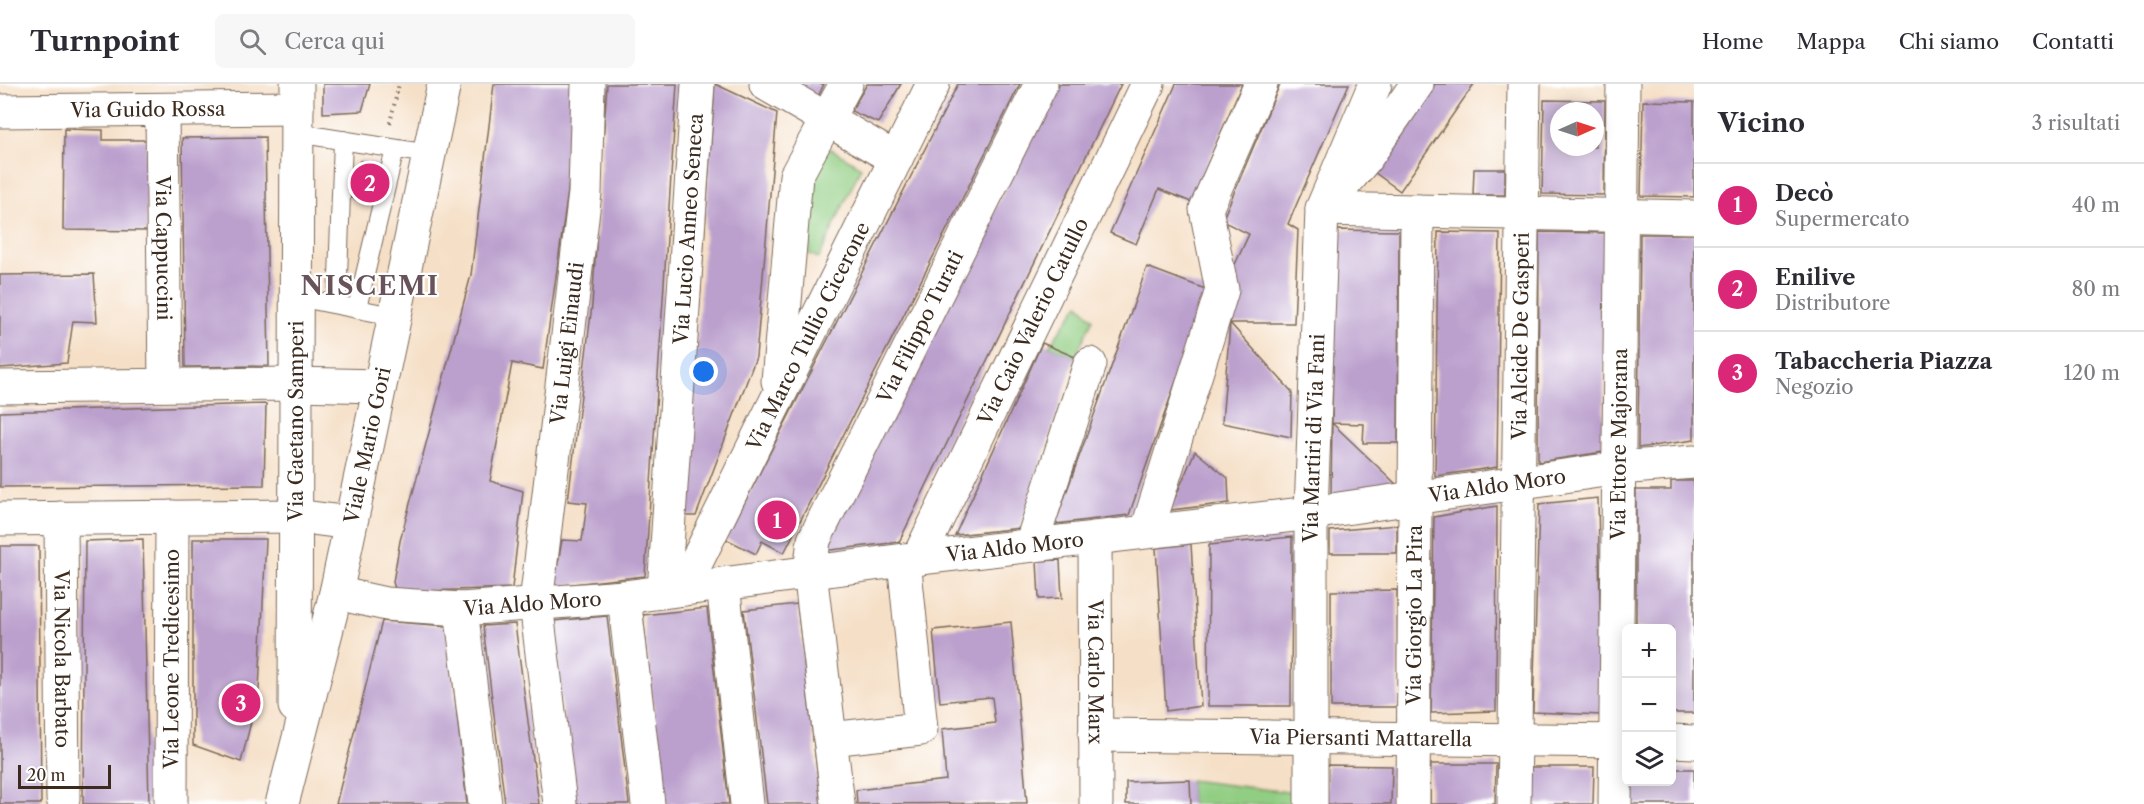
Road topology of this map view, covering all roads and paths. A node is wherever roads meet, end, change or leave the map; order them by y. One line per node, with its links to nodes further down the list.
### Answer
1 (399, 84): 21 (path)
2 (444, 84): 22 (street, Viale Mario Gori)
3 (588, 84): 58 (street, Via Luigi Einaudi)
4 (698, 84): 55 (street, Via Lucio Anneo Seneca)
5 (766, 84): 19 (street)
6 (846, 84): 19 (street)
7 (933, 84): 23 (street, Via Marco Tullio Cicerone)
8 (1041, 84): 53 (street, Via Filippo Turati)
9 (1148, 84): 52 (street, Via Caio Valerio Catullo)
10 (1261, 84): 49 (street)
11 (1375, 84): 24 (street, Via Martiri di Via Fani)
12 (1417, 84): 24 (street)
13 (1524, 84): 26 (street, Via Alcide De Gasperi)
14 (1623, 84): 27 (street, Via Ettore Majorana)
15 (93, 97): 17 (street, Via Guido Rossa); 18 (street, Via Guido Rossa)
16 (297, 108): 17 (street, Via Guido Rossa); 20 (lane); 29 (street, Via Gaetano Samperi)
17 (162, 110): 35 (street, Via Cappuccini)
18 (0, 111)
19 (827, 118): 23 (street); 38 (street)
20 (343, 140): 21 (lane); 30 (lane)
21 (389, 148): 22 (lane); 31 (lane)
22 (429, 154): 32 (street, Viale Mario Gori)
23 (896, 159): 38 (street, Via Marco Tullio Cicerone)
24 (1322, 209): 25 (street); 43 (street, Via Martiri di Via Fani)
25 (1417, 211): 26 (street); 42 (street, Via Giorgio La Pira)
26 (1523, 213): 27 (street); 41 (street, Via Alcide De Gasperi)
27 (1621, 216): 28 (street); 40 (street, Via Ettore Majorana)
28 (1694, 217)
29 (297, 297): 30 (lane); 34 (street, Via Gaetano Samperi)
30 (337, 304): 31 (lane)
31 (357, 308): 32 (lane)
32 (393, 316): 36 (street, Viale Mario Gori)
33 (1090, 364): 51 (street)
34 (296, 384): 35 (street); 36 (street); 44 (street, Via Gaetano Samperi)
35 (165, 385): 37 (street)
36 (378, 386): 48 (street, Viale Mario Gori)
37 (0, 387)
38 (776, 401): 55 (street, Via Marco Tullio Cicerone)
39 (1694, 462): 40 (street, Via Aldo Moro)
40 (1618, 468): 41 (street, Via Aldo Moro); 65 (street, Via Ettore Majorana)
41 (1518, 482): 42 (street, Via Aldo Moro); 64 (street, Via Alcide De Gasperi)
42 (1414, 496): 43 (street, Via Aldo Moro); 62 (street, Via Giorgio La Pira)
43 (1311, 513): 49 (street, Via Aldo Moro); 61 (street, Via Martiri di Via Fani)
44 (296, 516): 45 (street); 48 (street); 68 (street, Via Gaetano Samperi)
45 (172, 517): 46 (street); 70 (street, Via Leone Tredicesimo)
46 (61, 518): 47 (street); 69 (street, Via Nicola Barbato)
47 (0, 519)
48 (350, 523): 56 (street, Viale Mario Gori)
49 (1147, 531): 50 (street, Via Aldo Moro)
50 (1095, 538): 51 (street, Via Aldo Moro); 60 (street, Via Carlo Marx)
51 (1031, 545): 52 (street, Via Aldo Moro)
52 (911, 560): 53 (street, Via Aldo Moro); 63 (street)
53 (810, 572): 54 (street, Via Aldo Moro); 63 (street, Via Filippo Turati)
54 (723, 584): 55 (street, Via Aldo Moro); 75 (street)
55 (674, 590): 57 (street, Via Aldo Moro)
56 (336, 593): 59 (street, Via Aldo Moro); 68 (street, Viale Mario Gori)
57 (624, 597): 58 (street, Via Aldo Moro); 74 (street)
58 (536, 603): 59 (street, Via Aldo Moro); 73 (street, Via Luigi Einaudi)
59 (461, 609): 72 (street)
60 (1095, 735): 61 (street, Via Piersanti Mattarella); 77 (street, Via Carlo Marx)
61 (1311, 737): 62 (street, Via Piersanti Mattarella); 78 (street, Via Martiri di Via Fani)
62 (1414, 738): 64 (street, Via Piersanti Mattarella); 79 (street, Via Giorgio La Pira)
63 (830, 739): 76 (street, Via Filippo Turati)
64 (1514, 740): 65 (street, Via Piersanti Mattarella); 80 (street, Via Alcide De Gasperi)
65 (1621, 741): 81 (street, Via Ettore Majorana)
66 (1676, 741): 67 (street)
67 (1694, 742)
68 (295, 757): 71 (street, Viale Mario Gori)
69 (63, 799)
70 (171, 801)
71 (282, 804)
72 (485, 804)
73 (560, 804)
74 (648, 804)
75 (747, 804)
76 (838, 804)
77 (1096, 804)
78 (1311, 804)
79 (1413, 804)
80 (1514, 804)
81 (1615, 804)

